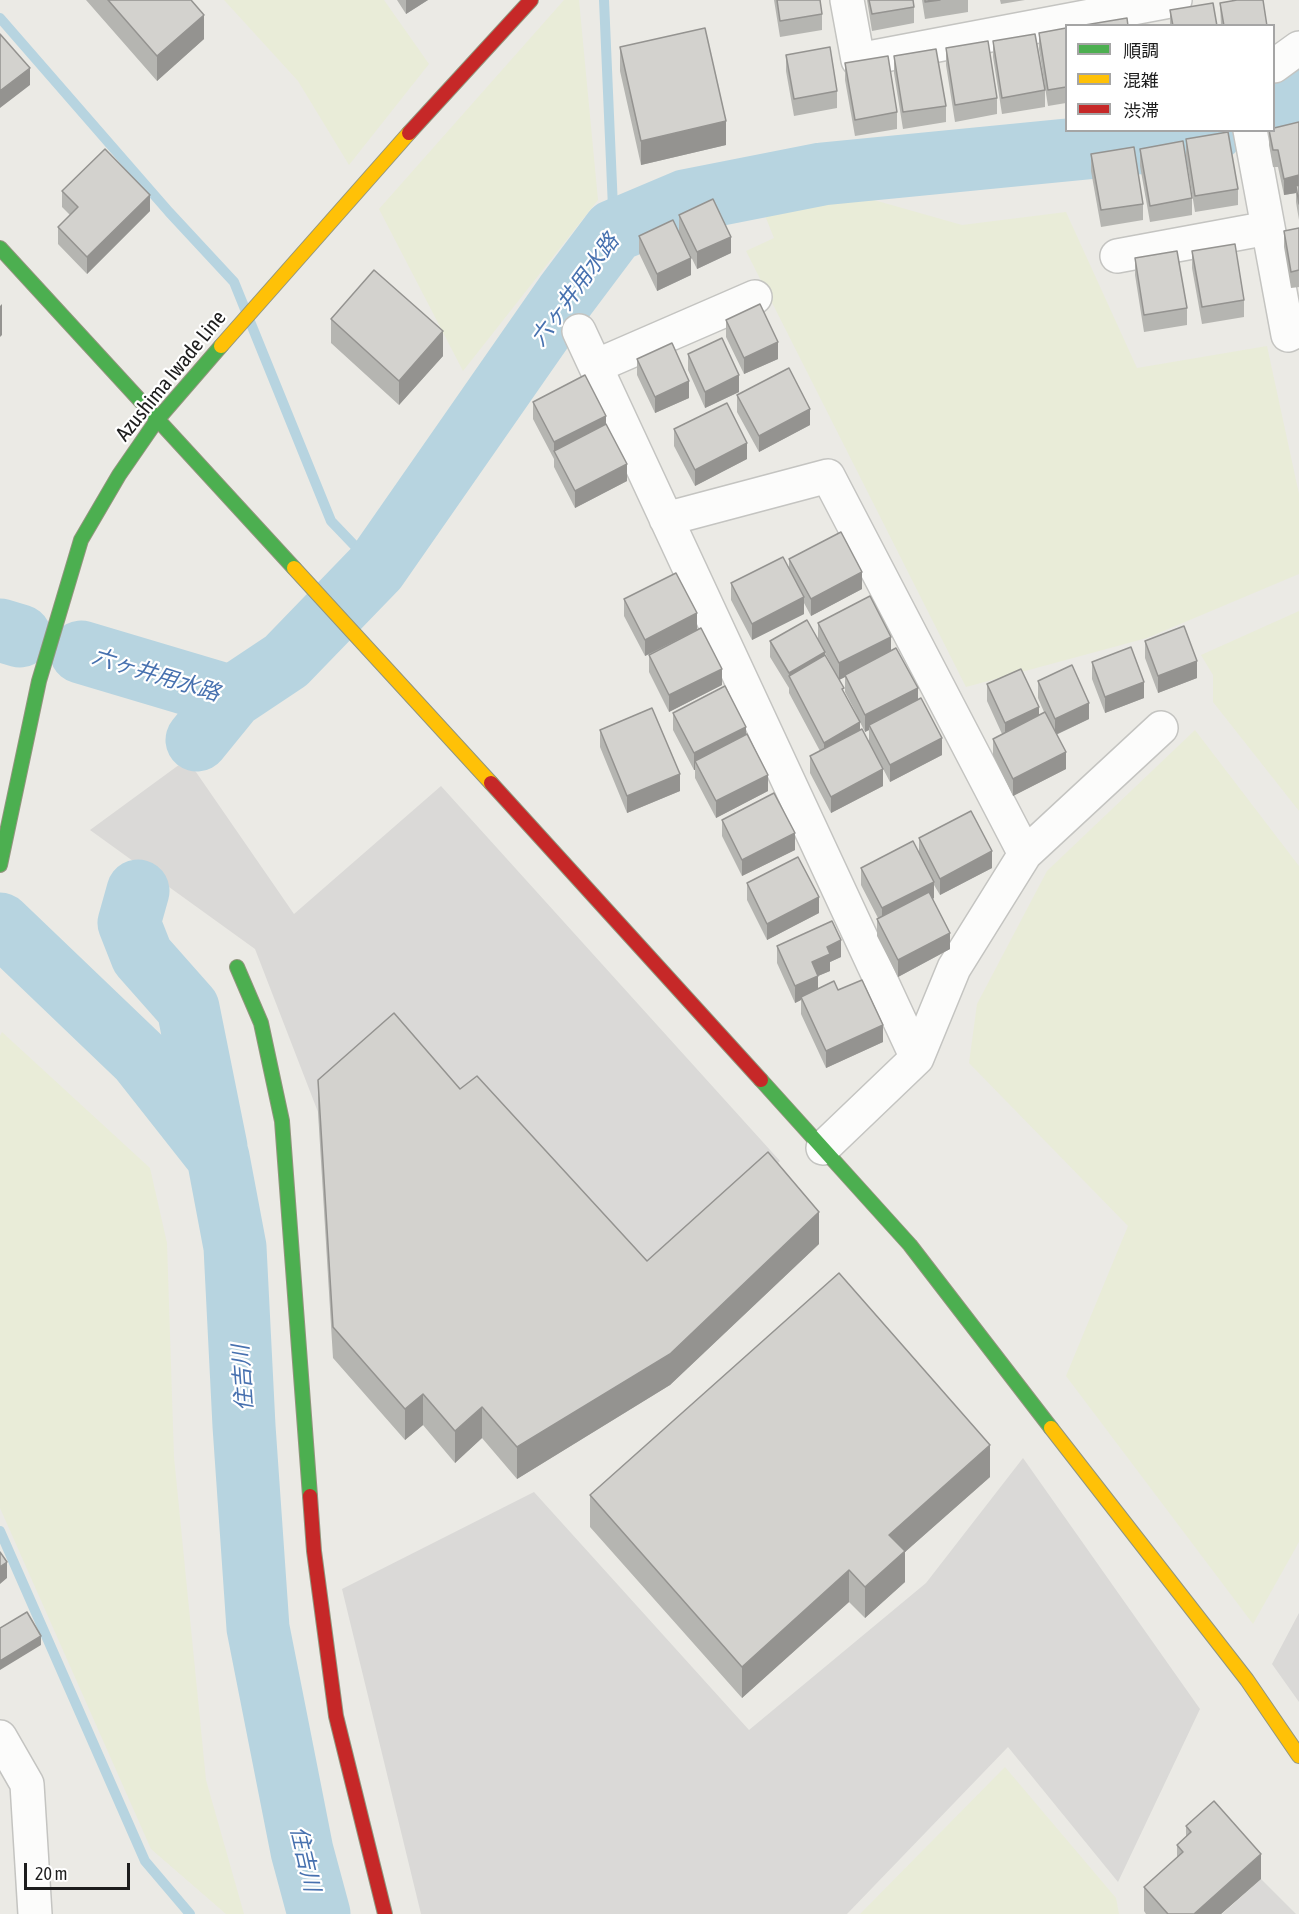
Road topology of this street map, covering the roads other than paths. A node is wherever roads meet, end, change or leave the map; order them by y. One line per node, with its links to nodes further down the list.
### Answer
1 (531, 0): 14 (street, Azushima Iwade Line)
2 (847, 0): 3 (street)
3 (1176, 0)
4 (1299, 48): 5 (street)
5 (1275, 65)
6 (1250, 132): 7 (street)
7 (1269, 228): 9 (street); 11 (street)
8 (0, 248): 14 (street)
9 (1117, 256)
10 (755, 297): 13 (street)
11 (1299, 330)
12 (579, 331): 13 (street)
13 (596, 366): 15 (street)
14 (157, 420): 18 (street, Azushima Iwade Line); 21 (street)
15 (666, 519): 17 (street); 20 (street)
16 (1161, 728): 17 (street)
17 (1025, 854): 20 (street)
18 (1, 863)
19 (237, 967): 25 (street)
20 (916, 1058): 21 (street)
21 (823, 1148): 23 (street)
22 (0, 1737): 24 (street)
23 (1299, 1756)
24 (35, 1914)
25 (385, 1914)

